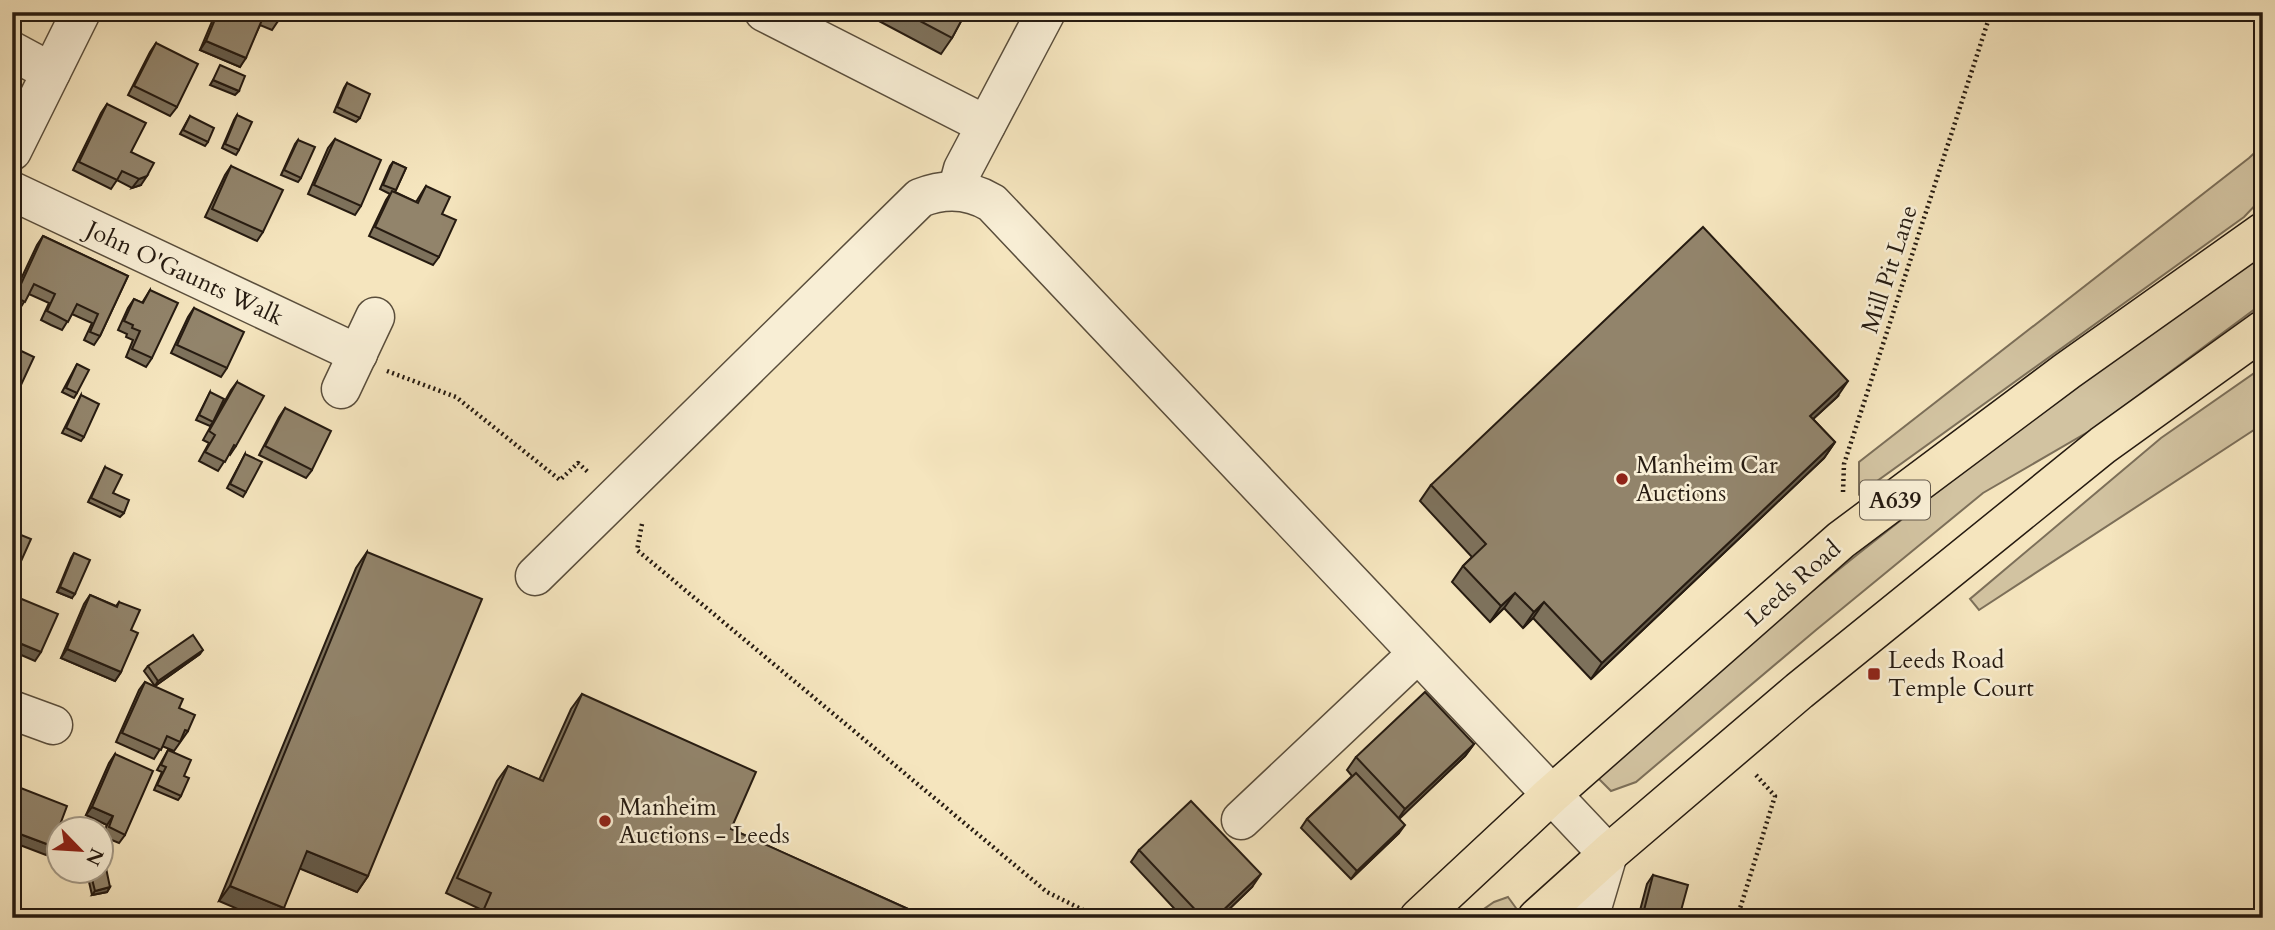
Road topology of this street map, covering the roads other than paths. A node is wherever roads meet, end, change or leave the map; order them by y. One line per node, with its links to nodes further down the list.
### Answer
1 (81, 12): 5 (street)
2 (764, 12): 6 (street)
3 (1046, 12): 6 (street)
4 (12, 51): 5 (street)
5 (51, 72): 7 (street)
6 (986, 125): 9 (street)
7 (12, 151)
8 (12, 191): 11 (street, John O'Gaunts Walk)
9 (957, 191): 13 (street); 14 (street)
10 (2263, 232): 17 (main road, Leeds Road / A639)
11 (375, 317)
12 (2263, 330): 19 (main road)
13 (535, 576)
14 (1417, 654): 17 (street); 18 (street)
15 (12, 710): 16 (street)
16 (52, 725)
17 (1551, 795): 19 (street); 20 (main road, Leeds Road / A639)
18 (1241, 820)
19 (1608, 854): 21 (main road); 22 (street)
20 (1419, 918)
21 (1537, 918)
22 (1589, 918)

